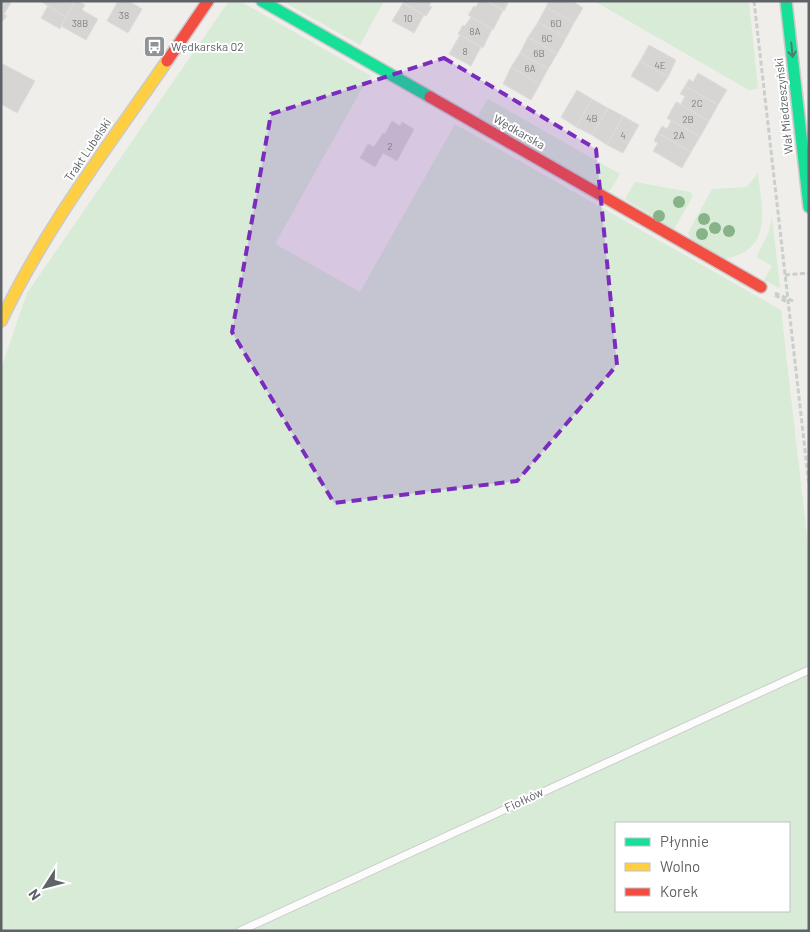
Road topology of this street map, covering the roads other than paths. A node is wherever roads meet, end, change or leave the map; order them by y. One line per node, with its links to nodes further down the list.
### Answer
1 (208, 1): 7 (street, Trakt Lubelski)
2 (262, 1): 6 (street, Wędkarska)
3 (786, 1): 4 (street, Wał Miedzeszyński, one-way to 4)
4 (808, 188): 5 (street, Wał Miedzeszyński)
5 (809, 207)
6 (761, 287)
7 (1, 321)
8 (809, 670): 9 (lane, Fiołków)
9 (240, 931)

